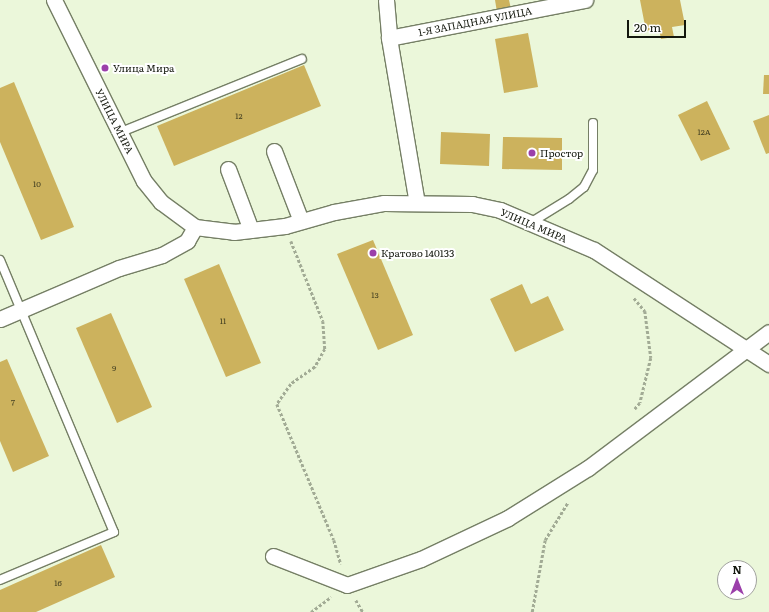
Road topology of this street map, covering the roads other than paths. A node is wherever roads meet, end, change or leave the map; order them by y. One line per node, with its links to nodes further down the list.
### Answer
1 (54, 0): 7 (street, УЛИЦА МИРА)
2 (386, 0): 4 (street)
3 (585, 0): 4 (street, 1-Я ЗАПАДНАЯ УЛИЦА)
4 (389, 38): 10 (street)
5 (302, 59): 7 (lane)
6 (592, 123): 12 (lane)
7 (121, 132): 13 (street, УЛИЦА МИРА)
8 (274, 151): 11 (street)
9 (228, 169): 14 (street)
10 (416, 203): 11 (street, УЛИЦА МИРА); 12 (street, УЛИЦА МИРА)
11 (301, 221): 14 (street, УЛИЦА МИРА)
12 (530, 222): 19 (street, УЛИЦА МИРА)
13 (195, 227): 14 (street, УЛИЦА МИРА); 16 (street)
14 (251, 230)
15 (0, 260): 16 (lane)
16 (22, 310): 17 (street); 22 (lane)
17 (0, 319)
18 (769, 332): 19 (street)
19 (746, 348): 20 (street, УЛИЦА МИРА); 21 (street)
20 (769, 364)
21 (273, 556)
22 (0, 580)

